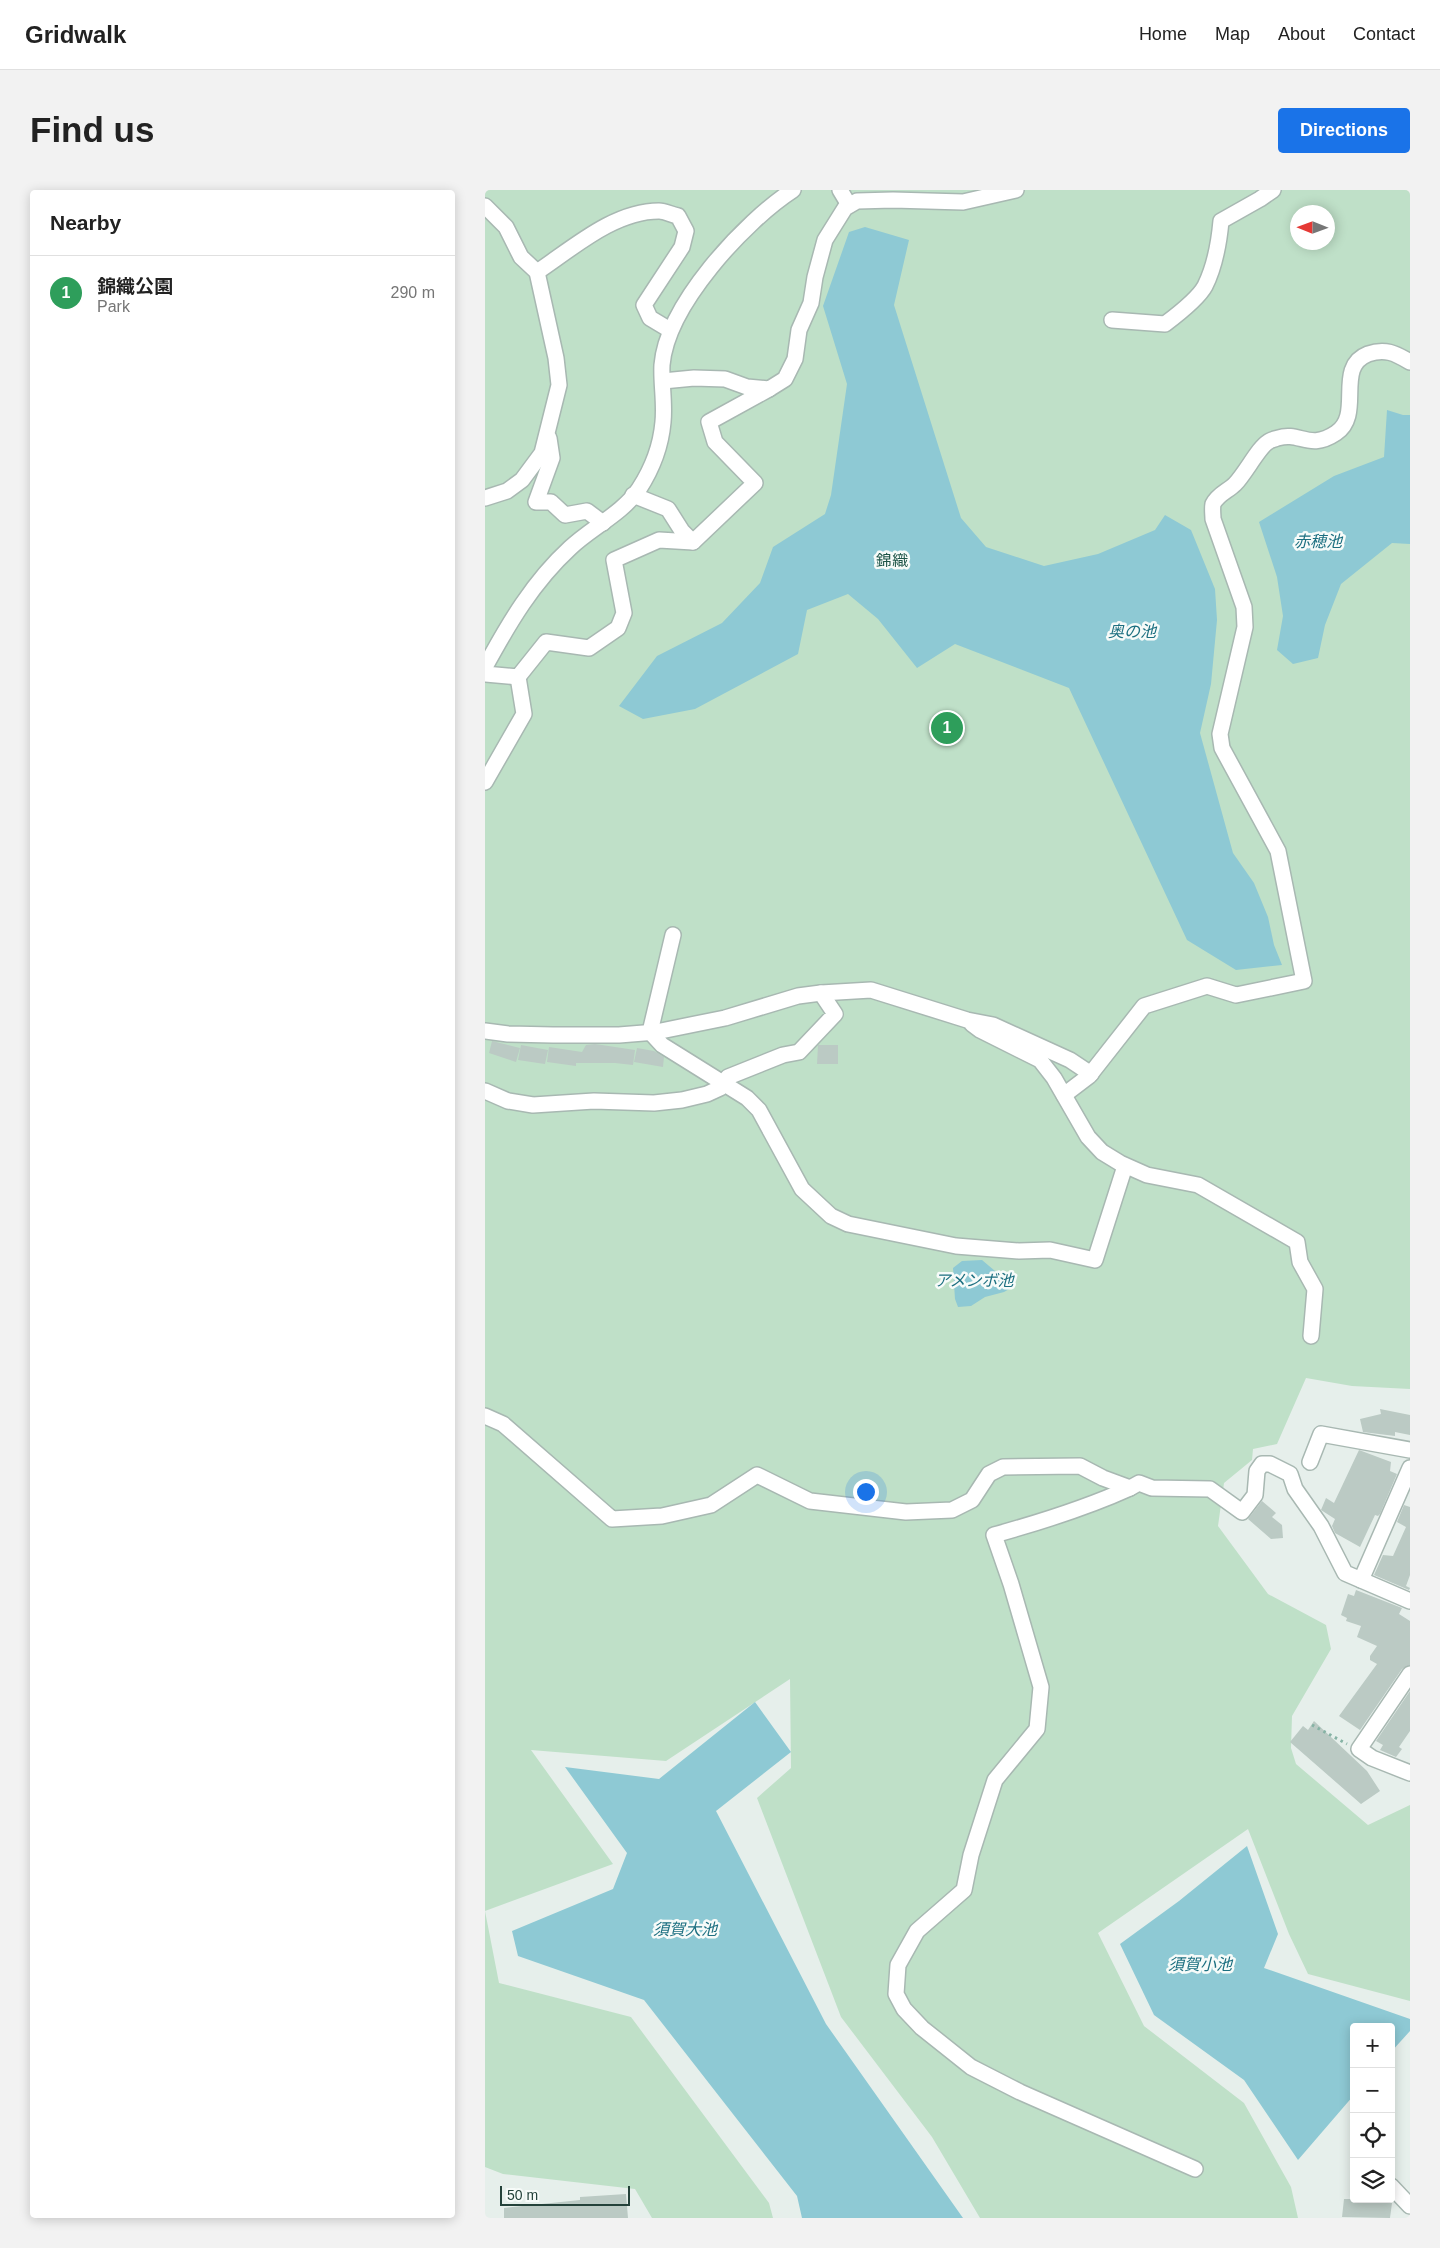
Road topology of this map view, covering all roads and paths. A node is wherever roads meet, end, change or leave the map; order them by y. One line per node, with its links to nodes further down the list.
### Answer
1 (793, 190): 9 (street)
2 (840, 190): 5 (street)
3 (1016, 190): 5 (street)
4 (1273, 190): 8 (street)
5 (849, 205): 12 (street)
6 (485, 206): 7 (street)
7 (537, 272): 9 (street); 13 (street)
8 (1112, 320)
9 (671, 330): 11 (street)
10 (1410, 362): 27 (street)
11 (663, 381): 12 (street); 14 (street)
12 (769, 389): 17 (street)
13 (547, 431): 15 (street); 16 (street)
14 (633, 495): 16 (street); 17 (street)
15 (486, 499)
16 (603, 523): 18 (street)
17 (693, 542): 20 (street)
18 (485, 667)
19 (485, 674): 20 (street)
20 (518, 677): 21 (street)
21 (485, 782)
22 (673, 935): 26 (street)
23 (821, 992): 24 (street); 26 (street); 28 (street)
24 (967, 1020): 27 (street); 30 (street)
25 (485, 1030): 26 (street)
26 (650, 1032): 28 (street)
27 (1091, 1074): 30 (street)
28 (723, 1083): 29 (street); 31 (street)
29 (485, 1091)
30 (1064, 1095): 31 (street)
31 (1125, 1166): 32 (street)
32 (1311, 1336)
33 (485, 1416): 37 (street)
34 (1410, 1450): 35 (street)
35 (1309, 1462)
36 (1410, 1468): 38 (street)
37 (1129, 1488): 38 (street); 44 (street)
38 (1361, 1580): 39 (street)
39 (1410, 1601)
40 (1410, 1674): 42 (street)
41 (1313, 1725): 42 (path)
42 (1359, 1749): 43 (street)
43 (1410, 1772)
44 (1195, 2169)
45 (1395, 2190): 46 (street)
46 (1410, 2206)

